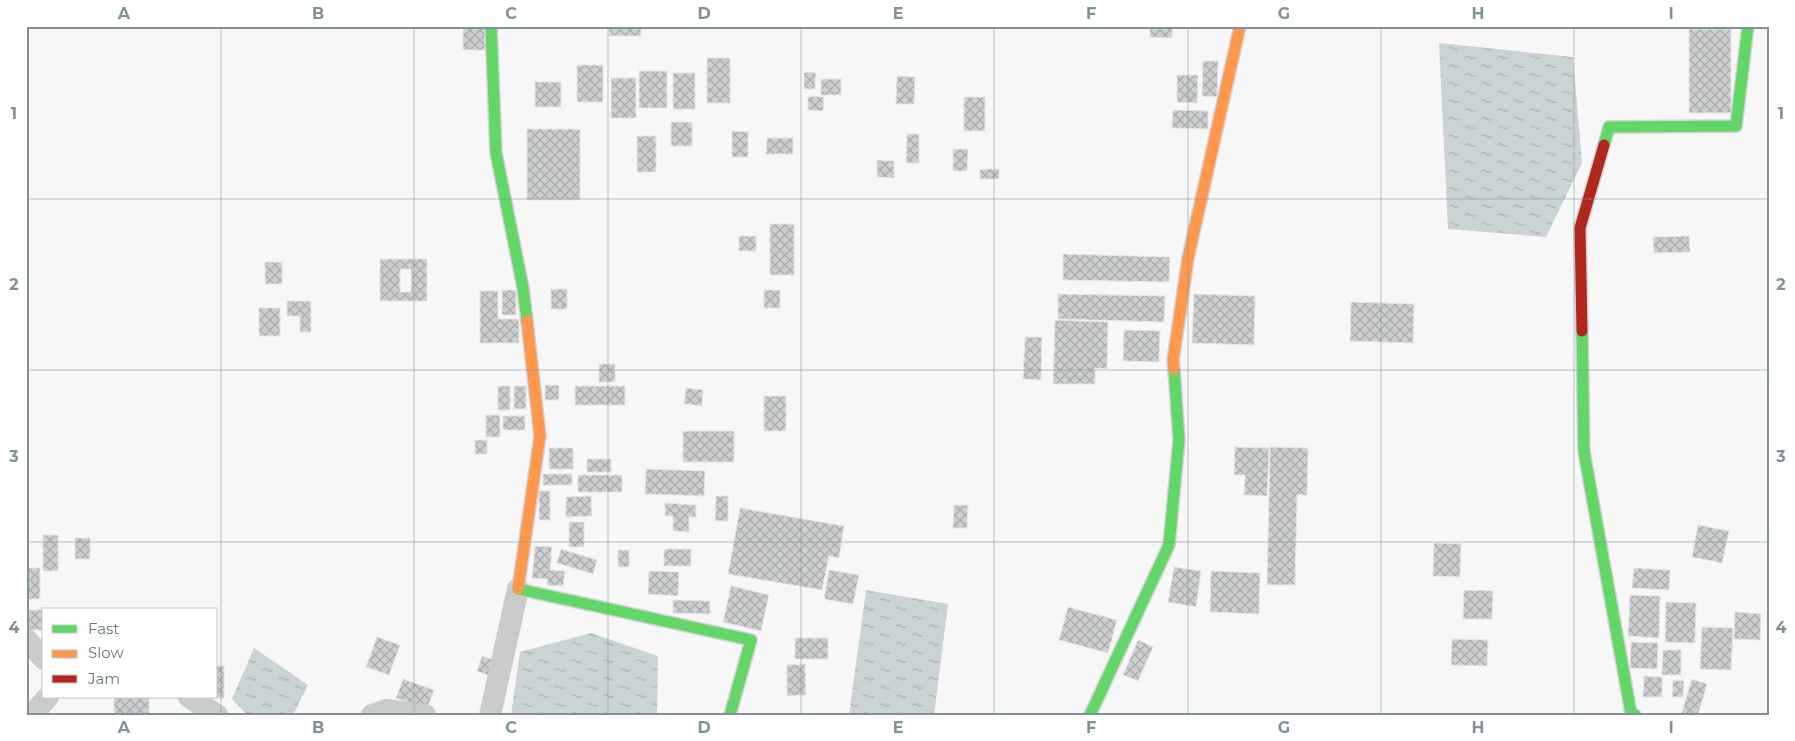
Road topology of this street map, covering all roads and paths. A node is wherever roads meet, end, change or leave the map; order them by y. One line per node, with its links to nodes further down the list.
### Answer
1 (491, 26): 4 (street)
2 (1240, 26): 15 (street)
3 (1748, 26): 16 (street)
4 (518, 588): 13 (street); 14 (street)
5 (26, 639): 6 (street)
6 (42, 657)
7 (47, 698): 9 (street)
8 (190, 698): 10 (street)
9 (32, 715)
10 (217, 715)
11 (372, 715): 12 (street)
12 (425, 715)
13 (490, 715)
14 (730, 715)
15 (1090, 715)
16 (1635, 715)

